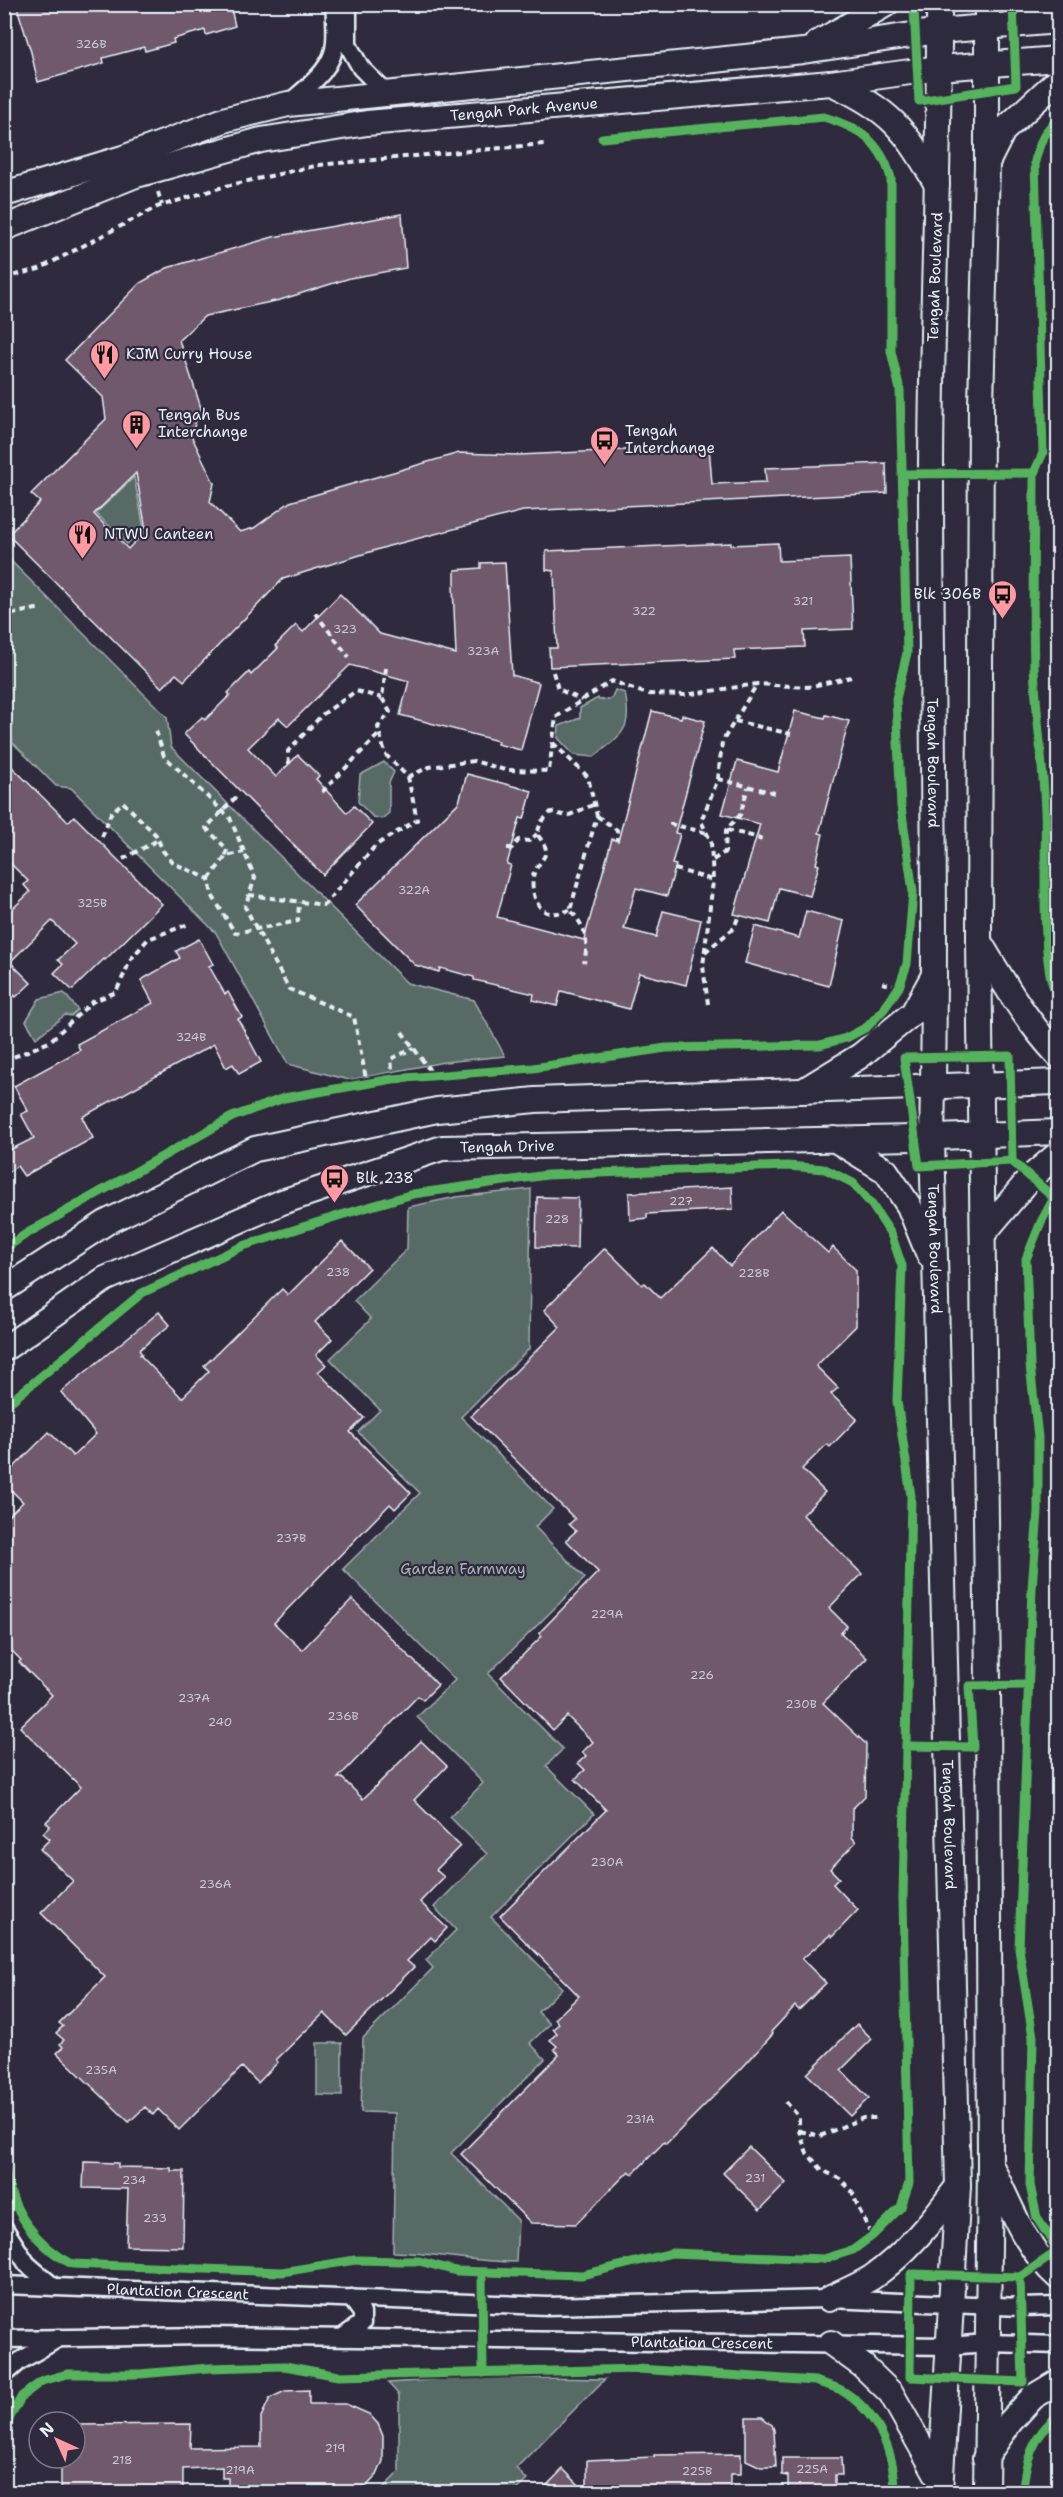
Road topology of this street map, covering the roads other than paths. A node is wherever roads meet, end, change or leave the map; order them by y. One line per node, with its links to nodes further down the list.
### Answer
1 (334, 4): 17 (street)
2 (348, 4): 16 (street)
3 (886, 4): 10 (main road)
4 (939, 4): 9 (main road, Tengah Boulevard)
5 (1053, 4): 6 (main road)
6 (1059, 7)
7 (987, 15): 8 (main road, Tengah Park Avenue); 9 (main road, Tengah Park Avenue); 12 (main road)
8 (1059, 21)
9 (939, 31): 10 (main road, Tengah Park Avenue); 13 (main road, Tengah Boulevard)
10 (803, 51): 16 (main road, Tengah Park Avenue)
11 (1059, 59): 12 (main road, Tengah Park Avenue)
12 (988, 66): 13 (main road, Tengah Park Avenue); 18 (main road)
13 (939, 68): 15 (main road, Tengah Park Avenue); 19 (main road, Tengah Boulevard)
14 (1059, 80): 18 (main road)
15 (831, 83): 19 (main road); 21 (main road, Tengah Park Avenue)
16 (386, 93): 17 (main road, Tengah Park Avenue)
17 (288, 104): 20 (main road, Tengah Park Avenue)
18 (987, 164): 22 (main road)
19 (938, 187): 23 (main road, Tengah Boulevard)
20 (4, 195)
21 (4, 228)
22 (979, 941): 24 (main road); 26 (main road)
23 (936, 972): 27 (main road, Tengah Boulevard); 28 (main road)
24 (1059, 1055)
25 (1059, 1082): 26 (main road)
26 (980, 1086): 27 (main road); 30 (main road)
27 (933, 1088): 28 (main road); 31 (main road, Tengah Boulevard)
28 (801, 1092): 36 (main road)
29 (1059, 1132): 30 (main road, Tengah Drive)
30 (980, 1135): 31 (main road, Tengah Drive); 34 (main road)
31 (932, 1137): 32 (main road, Tengah Drive); 35 (main road, Tengah Boulevard)
32 (834, 1139): 35 (main road); 37 (main road, Tengah Drive)
33 (1059, 1154): 34 (main road)
34 (983, 1233): 38 (main road)
35 (935, 1271): 39 (main road, Tengah Boulevard)
36 (4, 1289)
37 (4, 1348)
38 (990, 2165): 41 (main road); 47 (main road)
39 (958, 2186): 45 (main road); 46 (main road, Tengah Boulevard)
40 (4, 2228): 43 (street)
41 (1059, 2277)
42 (4, 2285): 43 (street, Plantation Crescent)
43 (54, 2287): 44 (street, Plantation Crescent)
44 (351, 2298): 45 (street, Plantation Crescent); 49 (street)
45 (829, 2299): 46 (street, Plantation Crescent)
46 (951, 2304): 47 (street, Plantation Crescent); 55 (main road, Tengah Boulevard)
47 (988, 2305): 48 (street, Plantation Crescent); 53 (main road)
48 (1059, 2306)
49 (343, 2337): 50 (street, Plantation Crescent); 52 (street, Plantation Crescent)
50 (60, 2338): 51 (street, Plantation Crescent); 56 (street)
51 (4, 2339)
52 (831, 2343): 55 (street, Plantation Crescent); 59 (main road)
53 (987, 2343): 54 (street, Plantation Crescent); 55 (street, Plantation Crescent); 58 (main road)
54 (1059, 2345)
55 (948, 2346): 59 (main road, Tengah Boulevard)
56 (4, 2375)
57 (1059, 2382): 58 (main road)
58 (985, 2458): 60 (main road)
59 (940, 2486)
60 (986, 2493)

